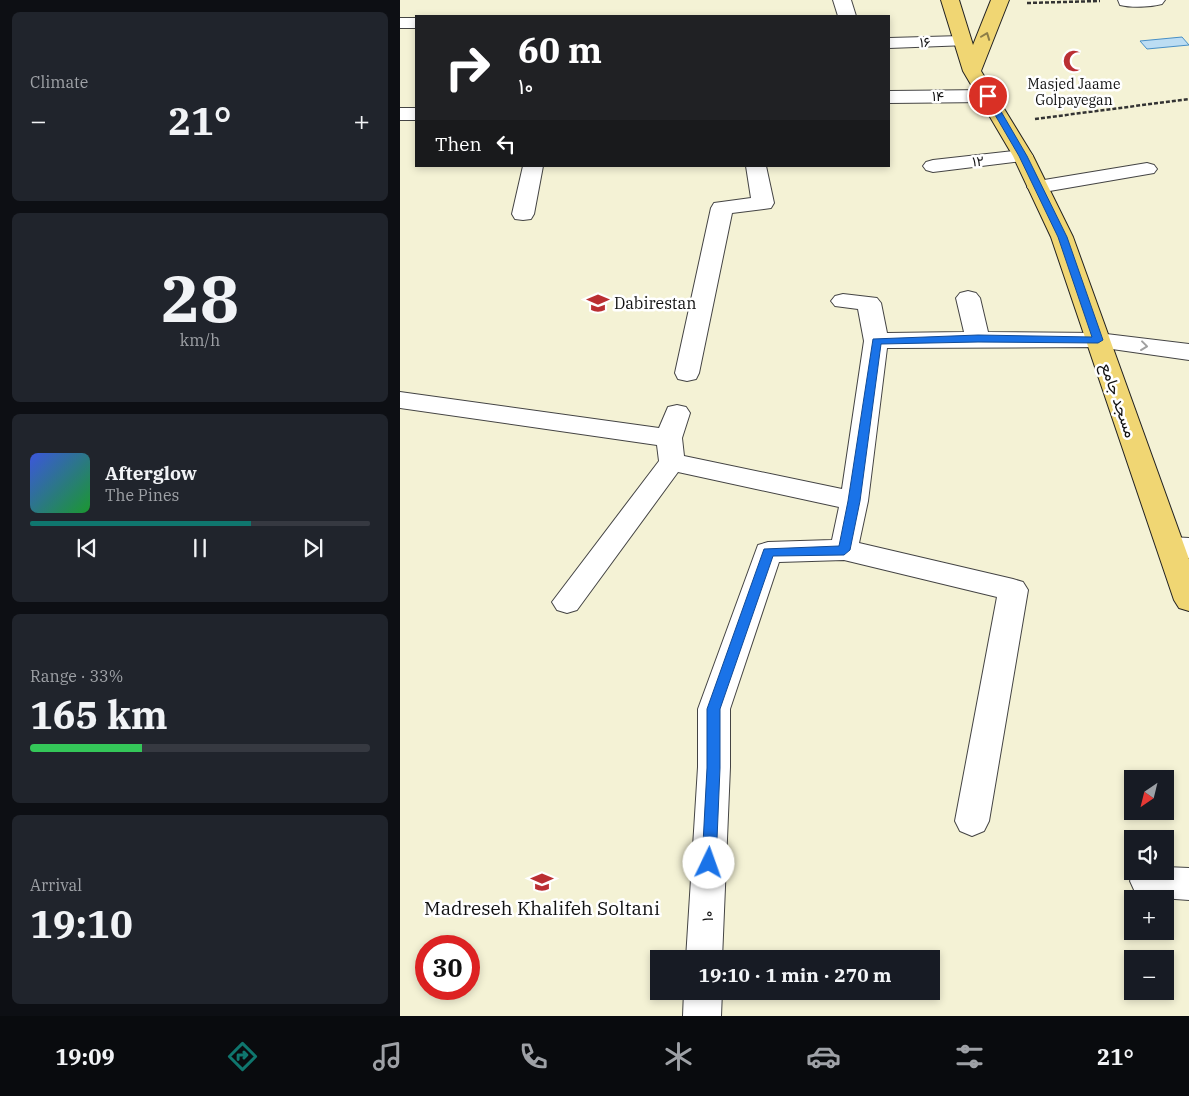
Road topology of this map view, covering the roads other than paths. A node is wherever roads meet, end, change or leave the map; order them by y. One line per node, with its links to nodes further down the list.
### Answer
1 (842, 0): 6 (street)
2 (950, 0): 9 (main road, مسجد جامع)
3 (1156, 0): 4 (street)
4 (1126, 1)
5 (1000, 2): 11 (main road, one-way to 5)
6 (847, 15)
7 (400, 23): 8 (street)
8 (415, 23)
9 (962, 41): 10 (street, ۱۶); 11 (main road, مسجد جامع)
10 (890, 43)
11 (972, 71): 12 (main road, مسجد جامع)
12 (988, 96): 13 (street, ۱۴); 16 (main road, مسجد جامع)
13 (890, 97)
14 (400, 114): 15 (street)
15 (415, 114)
16 (1023, 156): 17 (street, ۱۲); 21 (main road, مسجد جامع)
17 (932, 166)
18 (533, 167): 22 (street)
19 (756, 167): 29 (street)
20 (1147, 169): 21 (street)
21 (1038, 187): 26 (main road, مسجد جامع)
22 (523, 214)
23 (968, 298): 25 (street)
24 (843, 301): 27 (street)
25 (978, 338): 26 (street); 27 (street)
26 (1098, 340): 28 (street, one-way to 28); 34 (main road, مسجد جامع)
27 (876, 341): 33 (street)
28 (1189, 352)
29 (687, 373)
30 (400, 400): 32 (street)
31 (677, 412): 32 (street)
32 (671, 450): 33 (street); 37 (street)
33 (854, 501): 35 (street)
34 (1180, 547): 36 (main road, مسجد جامع)
35 (844, 550): 38 (street); 41 (street, ۱۰)
36 (1189, 600)
37 (567, 602)
38 (972, 821)
39 (1147, 881): 40 (street)
40 (1189, 884)
41 (704, 950)

